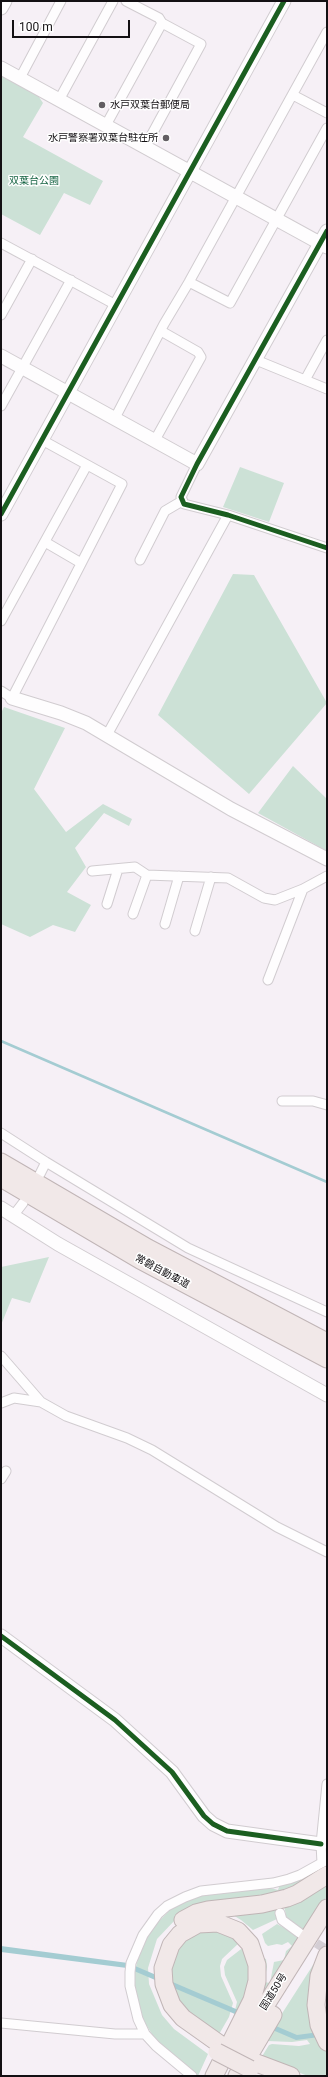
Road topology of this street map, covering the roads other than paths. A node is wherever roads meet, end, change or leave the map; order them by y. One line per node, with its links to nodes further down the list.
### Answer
1 (5, 1): 6 (street)
2 (62, 1): 11 (street)
3 (113, 1): 13 (street)
4 (126, 1): 7 (street)
5 (284, 1): 18 (street)
6 (1, 8)
7 (162, 23): 15 (street); 17 (street)
8 (327, 32): 9 (street)
9 (324, 46): 12 (street)
10 (1, 68): 11 (street)
11 (20, 78): 13 (street)
12 (293, 94): 14 (street); 19 (street)
13 (59, 100): 15 (street)
14 (327, 113)
15 (106, 125): 17 (street)
16 (327, 128): 20 (street)
17 (145, 147): 18 (street)
18 (190, 172): 19 (street); 27 (street)
19 (236, 197): 20 (street); 26 (street)
20 (277, 220): 23 (street); 26 (street)
21 (327, 231): 23 (street)
22 (1, 243): 24 (street)
23 (324, 245): 32 (street)
24 (32, 259): 25 (street); 28 (street)
25 (71, 280): 27 (street); 33 (street)
26 (190, 282): 29 (street)
27 (116, 305): 36 (street)
28 (1, 315)
29 (161, 331): 38 (street); 40 (street)
30 (327, 340): 34 (street)
31 (1, 356): 33 (street)
32 (256, 360): 34 (street); 41 (street)
33 (23, 368): 36 (street); 37 (street)
34 (305, 380): 35 (street)
35 (327, 389)
36 (68, 392): 38 (street); 39 (street)
37 (1, 406)
38 (115, 418): 40 (street)
39 (42, 440): 42 (street); 44 (street)
40 (155, 440): 41 (street)
41 (197, 464): 43 (street)
42 (87, 465): 46 (street); 49 (street)
43 (182, 501): 45 (street); 48 (street)
44 (1, 514)
45 (228, 515): 47 (street); 53 (street)
46 (44, 542): 49 (street); 50 (street)
47 (327, 548)
48 (140, 560)
49 (81, 563): 52 (street)
50 (1, 621)
51 (1, 691): 52 (street)
52 (12, 698): 53 (street)
53 (107, 735): 54 (street)
54 (327, 860)
55 (118, 869): 56 (street); 57 (street); 62 (street)
56 (92, 871)
57 (147, 874): 58 (street); 63 (street)
58 (179, 876): 60 (street); 64 (street)
59 (327, 876): 61 (street)
60 (211, 877): 61 (street); 65 (street)
61 (303, 888): 66 (street)
62 (107, 904)
63 (133, 914)
64 (165, 924)
65 (195, 931)
66 (268, 980)
67 (282, 1101): 68 (street)
68 (327, 1105)
69 (1, 1133): 71 (street)
70 (1, 1162): 78 (highway, 常磐自動車道)
71 (46, 1162): 72 (street); 77 (street)
72 (40, 1174)
73 (1, 1178): 80 (highway, 常磐自動車道)
74 (23, 1203): 76 (street)
75 (1, 1208): 76 (street)
76 (13, 1216): 81 (street)
77 (327, 1312)
78 (327, 1342)
79 (1, 1356): 82 (street)
80 (327, 1359)
81 (327, 1395)
82 (41, 1402): 83 (street); 84 (street)
83 (1, 1403)
84 (327, 1552)
85 (1, 1636): 87 (street)
86 (327, 1784): 87 (street)
87 (321, 1844): 88 (street)
88 (325, 1866): 95 (street); 97 (highway)
89 (327, 1908): 101 (highway, 国道50号)
90 (280, 1913): 92 (street)
91 (327, 1930): 98 (highway, 国道50号)
92 (301, 1934)
93 (327, 1955): 96 (highway)
94 (1, 2023): 95 (street)
95 (145, 2034): 99 (street)
96 (327, 2042)
97 (219, 2048): 98 (highway); 100 (highway)
98 (247, 2069): 102 (highway); 103 (highway)
99 (192, 2076)
100 (214, 2076)
101 (223, 2076)
102 (267, 2076)
103 (291, 2076)

